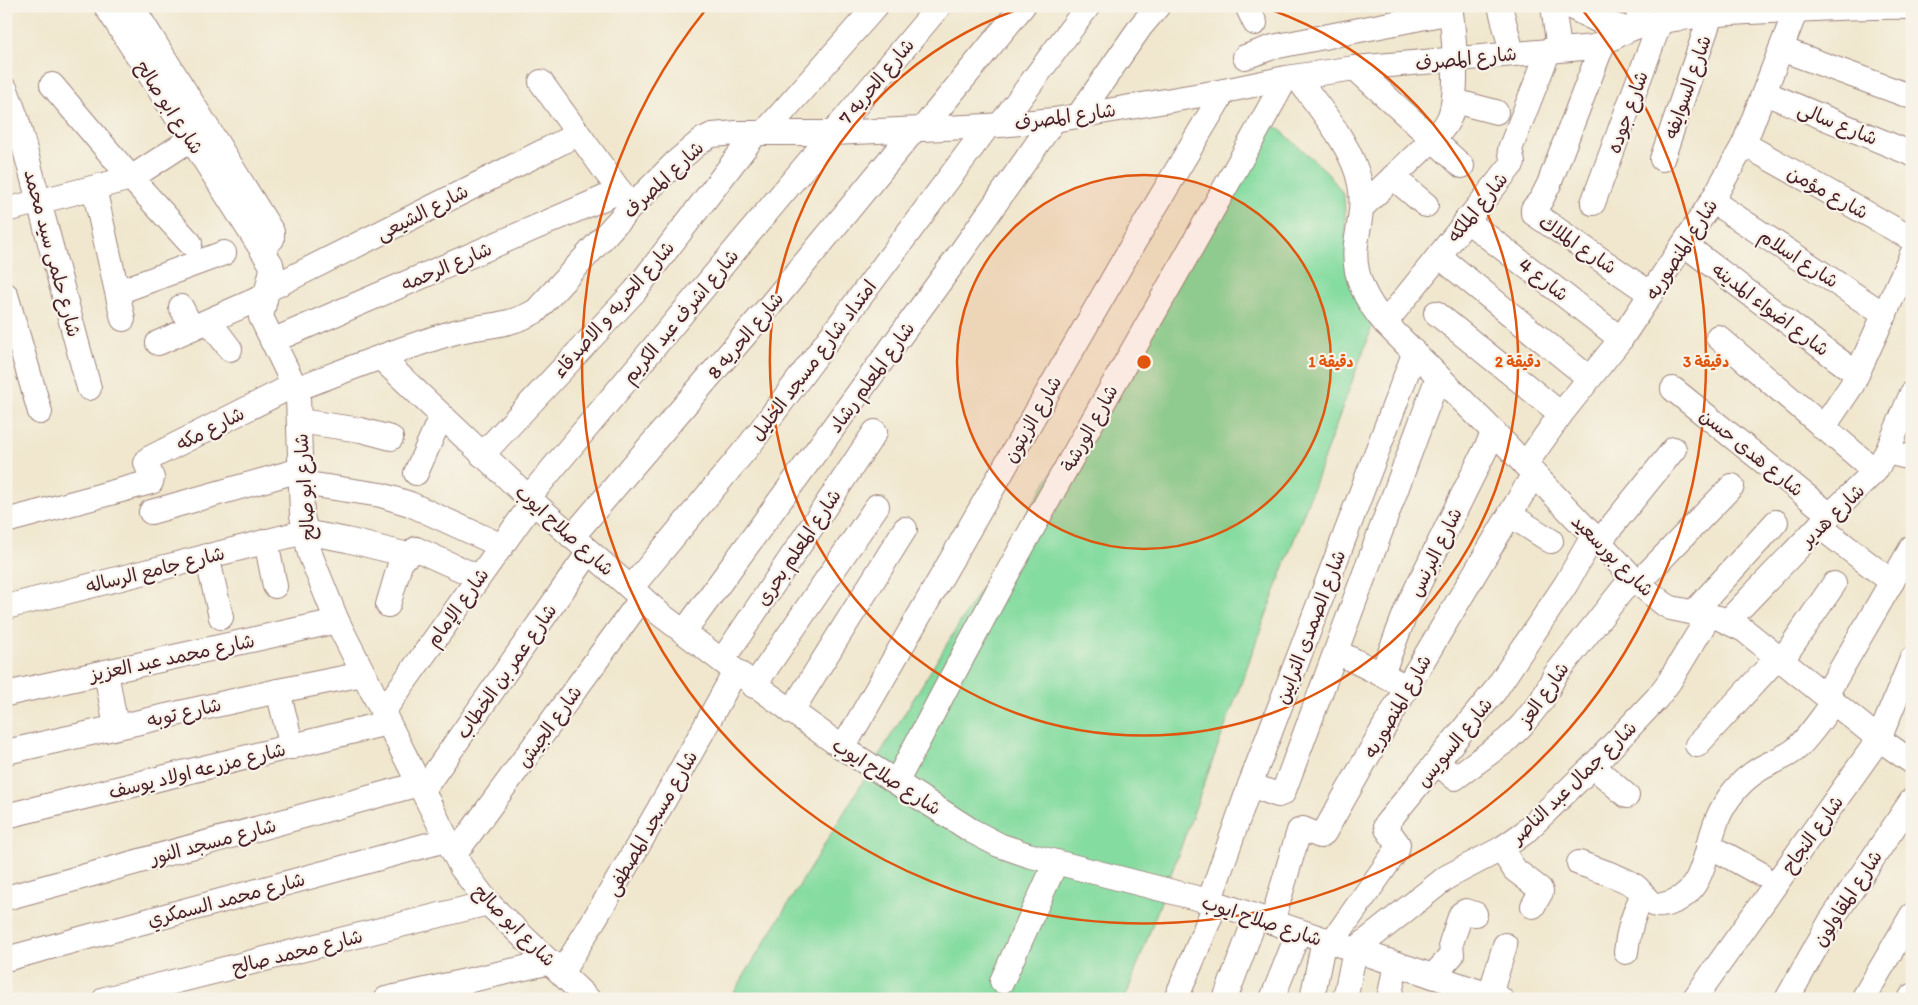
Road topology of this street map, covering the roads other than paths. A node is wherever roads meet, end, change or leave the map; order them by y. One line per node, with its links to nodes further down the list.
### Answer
1 (106, 6): 18 (street, شارع ابو صالح)
2 (132, 6): 18 (street)
3 (876, 6): 39 (street, شارع الحريه و الاصدقاء)
4 (939, 6): 40 (street, شارع الحريه 7)
5 (1023, 6): 38 (street, شارع الحريه 8)
6 (1088, 6): 37 (street, امتداد شارع مسجد الخليل)
7 (1158, 6): 35 (street)
8 (1500, 6): 22 (street)
9 (1553, 6): 20 (street)
10 (1569, 6): 17 (street)
11 (1836, 6): 12 (street, شارع المصرف); 15 (street, شارع المصرف)
12 (1907, 6): 13 (street, شارع المصرف)
13 (1912, 7)
14 (1451, 9): 23 (street); 24 (street)
15 (1796, 10): 16 (street, شارع المصرف); 21 (street, شارع المنصوريه)
16 (1711, 15): 17 (street, شارع المصرف); 46 (street, شارع السوايفه)
17 (1642, 20): 19 (street, شارع المصرف); 54 (street, شارع جوده)
18 (140, 37): 42 (street, شارع ابو صالح); 62 (street)
19 (1603, 43): 20 (street, شارع المصرف); 68 (street, شارع الملاك)
20 (1554, 49): 22 (street, شارع المصرف); 58 (street, شارع الملكه)
21 (1782, 49): 31 (street, شارع المنصوريه); 32 (street)
22 (1512, 53): 24 (street, شارع المصرف)
23 (1245, 56)
24 (1454, 59): 25 (street, شارع المصرف); 33 (street)
25 (1356, 68): 26 (street, شارع المصرف); 43 (street)
26 (1291, 77): 30 (street, شارع المصرف); 56 (street, شارع بورسعيد); 160 (street, شارع الورشة)
27 (540, 82): 41 (street)
28 (52, 85): 49 (street)
29 (6, 90): 53 (street, شارع حلمى سيد محمد)
30 (1224, 91): 35 (street, شارع المصرف); 155 (street, شارع الزيتون)
31 (1765, 93): 44 (street, شارع المنصوريه); 45 (street, شارع سالى)
32 (1912, 97)
33 (1454, 101): 34 (street); 43 (street)
34 (1496, 112)
35 (1079, 116): 36 (street, شارع المصرف)
36 (1054, 120): 37 (street, شارع المصرف); 134 (street, شارع المعلم رشاد)
37 (994, 125): 38 (street, شارع المصرف); 128 (street, امتداد شارع مسجد الخليل)
38 (918, 130): 40 (street, شارع المصرف); 118 (street, شارع الحريه 8)
39 (760, 133): 40 (street, شارع المصرف); 51 (street, شارع المصرف); 99 (street, شارع الحريه و الاصدقاء)
40 (832, 133): 106 (street, شارع اشرف عبد الكريم)
41 (578, 134): 51 (street); 67 (street, شارع الشيعى)
42 (191, 139): 49 (street); 62 (street, شارع ابو صالح)
43 (1433, 139): 47 (street); 48 (street)
44 (1744, 144): 52 (street, شارع المنصوريه); 59 (street, شارع مؤمن)
45 (1912, 154)
46 (1662, 158)
47 (1462, 166)
48 (1393, 177): 55 (street); 56 (street)
49 (131, 178): 50 (street); 60 (street)
50 (94, 188): 53 (street); 66 (street)
51 (625, 199): 78 (street, شارع الرحمه); 82 (street, شارع المصرف)
52 (1712, 201): 61 (street, شارع المنصوريه); 72 (street, شارع اسلام)
53 (39, 202): 57 (street); 87 (street, شارع حلمى سيد محمد)
54 (1593, 203)
55 (1426, 205)
56 (1362, 207): 74 (street, شارع بورسعيد)
57 (6, 210)
58 (1466, 220): 65 (street, شارع الملكه); 77 (street, شارع 4)
59 (1912, 239)
60 (190, 243)
61 (1685, 245): 68 (street, شارع المنصوريه); 83 (street, شارع اضواء المدينه)
62 (261, 248): 67 (street, شارع ابو صالح)
63 (224, 253): 66 (street)
64 (1912, 254): 72 (street)
65 (1439, 256): 74 (street, شارع الملكه); 85 (street)
66 (118, 292): 73 (street)
67 (266, 293): 75 (street, شارع الشيعى); 78 (street, شارع ابو صالح)
68 (1651, 294): 77 (street, شارع المنصوريه)
69 (6, 295): 90 (street)
70 (181, 307): 75 (street)
71 (1436, 313): 91 (street)
72 (1885, 315): 83 (street)
73 (123, 319)
74 (1385, 324): 81 (street, شارع بورسعيد)
75 (201, 325): 79 (street, شارع الشيعى); 80 (street)
76 (1718, 337): 94 (street)
77 (1621, 339): 85 (street, شارع المنصوريه)
78 (272, 341): 86 (street, شارع ابو صالح)
79 (158, 344)
80 (230, 349)
81 (1414, 354): 84 (street, شارع بورسعيد); 161 (street, شارع الصمدى الترابين)
82 (381, 358): 86 (street, شارع المصرف); 92 (street, شارع صلاح ايوب)
83 (1857, 374): 94 (street)
84 (1438, 377): 96 (street, شارع بورسعيد); 136 (street)
85 (1590, 378): 91 (street, شارع المنصوريه)
86 (295, 387): 93 (street, شارع ابو صالح); 111 (street, شارع مكه)
87 (89, 388)
88 (1673, 389): 110 (street, شارع هدى حسن)
89 (1912, 393): 101 (street, شارع هدير)
90 (40, 412)
91 (1562, 414): 102 (street, شارع المنصوريه)
92 (441, 416): 99 (street, شارع صلاح ايوب); 103 (street)
93 (299, 421): 97 (street); 104 (street, شارع ابو صالح)
94 (1823, 428): 101 (street)
95 (875, 432): 140 (street, شارع المعلم بحرى)
96 (1494, 432): 102 (street, شارع بورسعيد); 135 (street, شارع البرنس)
97 (391, 438)
98 (1674, 448): 115 (street, شارع السويس)
99 (482, 455): 106 (street, شارع صلاح ايوب)
100 (1912, 458): 101 (street)
101 (1881, 462): 110 (street, شارع هدير)
102 (1529, 469): 109 (street, شارع المنصوريه); 115 (street, شارع بورسعيد)
103 (416, 473)
104 (301, 476): 108 (street); 114 (street, شارع ابو صالح); 119 (street)
105 (1732, 486): 124 (street, شارع العز)
106 (530, 500): 118 (street, شارع صلاح ايوب); 119 (street, شارع الإمام)
107 (877, 506): 144 (street)
108 (151, 512)
109 (1510, 515): 117 (street); 139 (street, شارع المنصوريه)
110 (1824, 520): 125 (street, شارع هدى حسن); 131 (street, شارع هدير)
111 (6, 521)
112 (1776, 522): 131 (street, شارع جمال عبد الناصر)
113 (905, 529): 149 (street)
114 (304, 532): 116 (street, شارع جامع الرساله); 121 (street); 133 (street, شارع ابو صالح)
115 (1596, 539): 124 (street, شارع بورسعيد); 157 (street, شارع السويس)
116 (266, 541): 122 (street, شارع جامع الرساله); 127 (street)
117 (1551, 541)
118 (581, 544): 128 (street, شارع صلاح ايوب); 162 (street, شارع عمر بن الخطاب)
119 (502, 546): 123 (street, شارع الإمام)
120 (1912, 547): 125 (street)
121 (403, 554): 123 (street); 129 (street)
122 (207, 556): 130 (street, شارع جامع الرساله); 132 (street)
123 (478, 577): 150 (street, شارع الإمام)
124 (1635, 581): 131 (street, شارع بورسعيد); 157 (street, شارع العز)
125 (1892, 582): 148 (street)
126 (1834, 584): 137 (street)
127 (275, 586)
128 (637, 593): 134 (street, شارع صلاح ايوب); 167 (street, شارع الجيش)
129 (388, 605)
130 (6, 607)
131 (1710, 616): 137 (street, شارع بورسعيد); 159 (street, شارع جمال عبد الناصر)
132 (221, 617)
133 (337, 621): 141 (street, شارع محمد عبد العزيز); 142 (street, شارع ابو صالح)
134 (684, 632): 140 (street, شارع صلاح ايوب)
135 (1391, 650): 139 (street); 143 (street, شارع البرنس)
136 (1337, 652): 143 (street); 161 (street)
137 (1780, 659): 148 (street, شارع بورسعيد); 153 (street)
138 (1912, 659): 152 (street, شارع النجاح)
139 (1420, 666): 145 (street, شارع المنصوريه)
140 (728, 667): 144 (street, شارع صلاح ايوب); 187 (street, شارع مسجد المصطفى)
141 (106, 672): 147 (street, شارع محمد عبد العزيز); 151 (street)
142 (363, 674): 146 (street, شارع توبه); 150 (street, شارع ابو صالح)
143 (1382, 674): 145 (street)
144 (754, 686): 149 (street, شارع صلاح ايوب)
145 (1407, 687): 179 (street, شارع المنصوريه)
146 (278, 691): 151 (street, شارع توبه); 154 (street)
147 (6, 694)
148 (1830, 699): 152 (street, شارع بورسعيد); 166 (street)
149 (791, 712): 155 (street, شارع صلاح ايوب)
150 (384, 718): 154 (street, شارع مزرعه اولاد يوسف); 162 (street, شارع ابو صالح)
151 (116, 727): 156 (street, شارع توبه)
152 (1880, 739): 158 (street, شارع بورسعيد); 200 (street, شارع النجاح)
153 (1697, 745)
154 (292, 747): 165 (street, شارع مزرعه اولاد يوسف)
155 (843, 748): 160 (street, شارع صلاح ايوب)
156 (6, 752)
157 (1437, 762): 181 (street, شارع السويس)
158 (1912, 762)
159 (1593, 766): 163 (street); 168 (street, شارع جمال عبد الناصر)
160 (896, 781): 169 (street, شارع صلاح ايوب)
161 (1250, 785): 175 (street, شارع الصمدى الترابين)
162 (421, 787): 167 (street, شارع ابو صالح); 173 (street, شارع مسجد النور)
163 (1626, 796)
164 (1912, 800): 201 (street, شارع المقاولون)
165 (6, 816)
166 (1708, 845): 171 (street); 172 (street)
167 (451, 847): 174 (street, شارع ابو صالح); 185 (street, شارع محمد السمكري)
168 (1501, 849): 176 (street); 183 (street, شارع جمال عبد الناصر)
169 (1056, 862): 175 (street, شارع صلاح ايوب); 188 (street)
170 (1579, 863): 172 (street)
171 (1759, 873)
172 (1643, 894): 184 (street)
173 (6, 898)
174 (488, 903): 187 (street, شارع ابو صالح); 191 (street, شارع محمد صالح)
175 (1212, 903): 179 (street, شارع صلاح ايوب); 194 (street, شارع الصمدى الترابين)
176 (1533, 906)
177 (1475, 914): 189 (street)
178 (1912, 915): 202 (street)
179 (1264, 919): 180 (street, شارع صلاح ايوب); 195 (street)
180 (1299, 931): 181 (street, شارع صلاح ايوب); 196 (street)
181 (1328, 941): 183 (street, شارع صلاح ايوب); 197 (street)
182 (1505, 945): 190 (street)
183 (1355, 950): 186 (street, شارع صلاح ايوب); 198 (street)
184 (1626, 952)
185 (6, 959)
186 (1396, 964): 189 (street, شارع صلاح ايوب); 199 (street)
187 (557, 967): 192 (street); 193 (street, شارع ابو صالح)
188 (1002, 981)
189 (1435, 984): 190 (street, شارع صلاح ايوب)
190 (1484, 995)
191 (105, 999)
192 (386, 999)
193 (588, 999)
194 (1176, 999)
195 (1224, 999)
196 (1272, 999)
197 (1312, 999)
198 (1346, 999)
199 (1389, 999)
200 (1694, 999)
201 (1787, 999)
202 (1863, 999)

